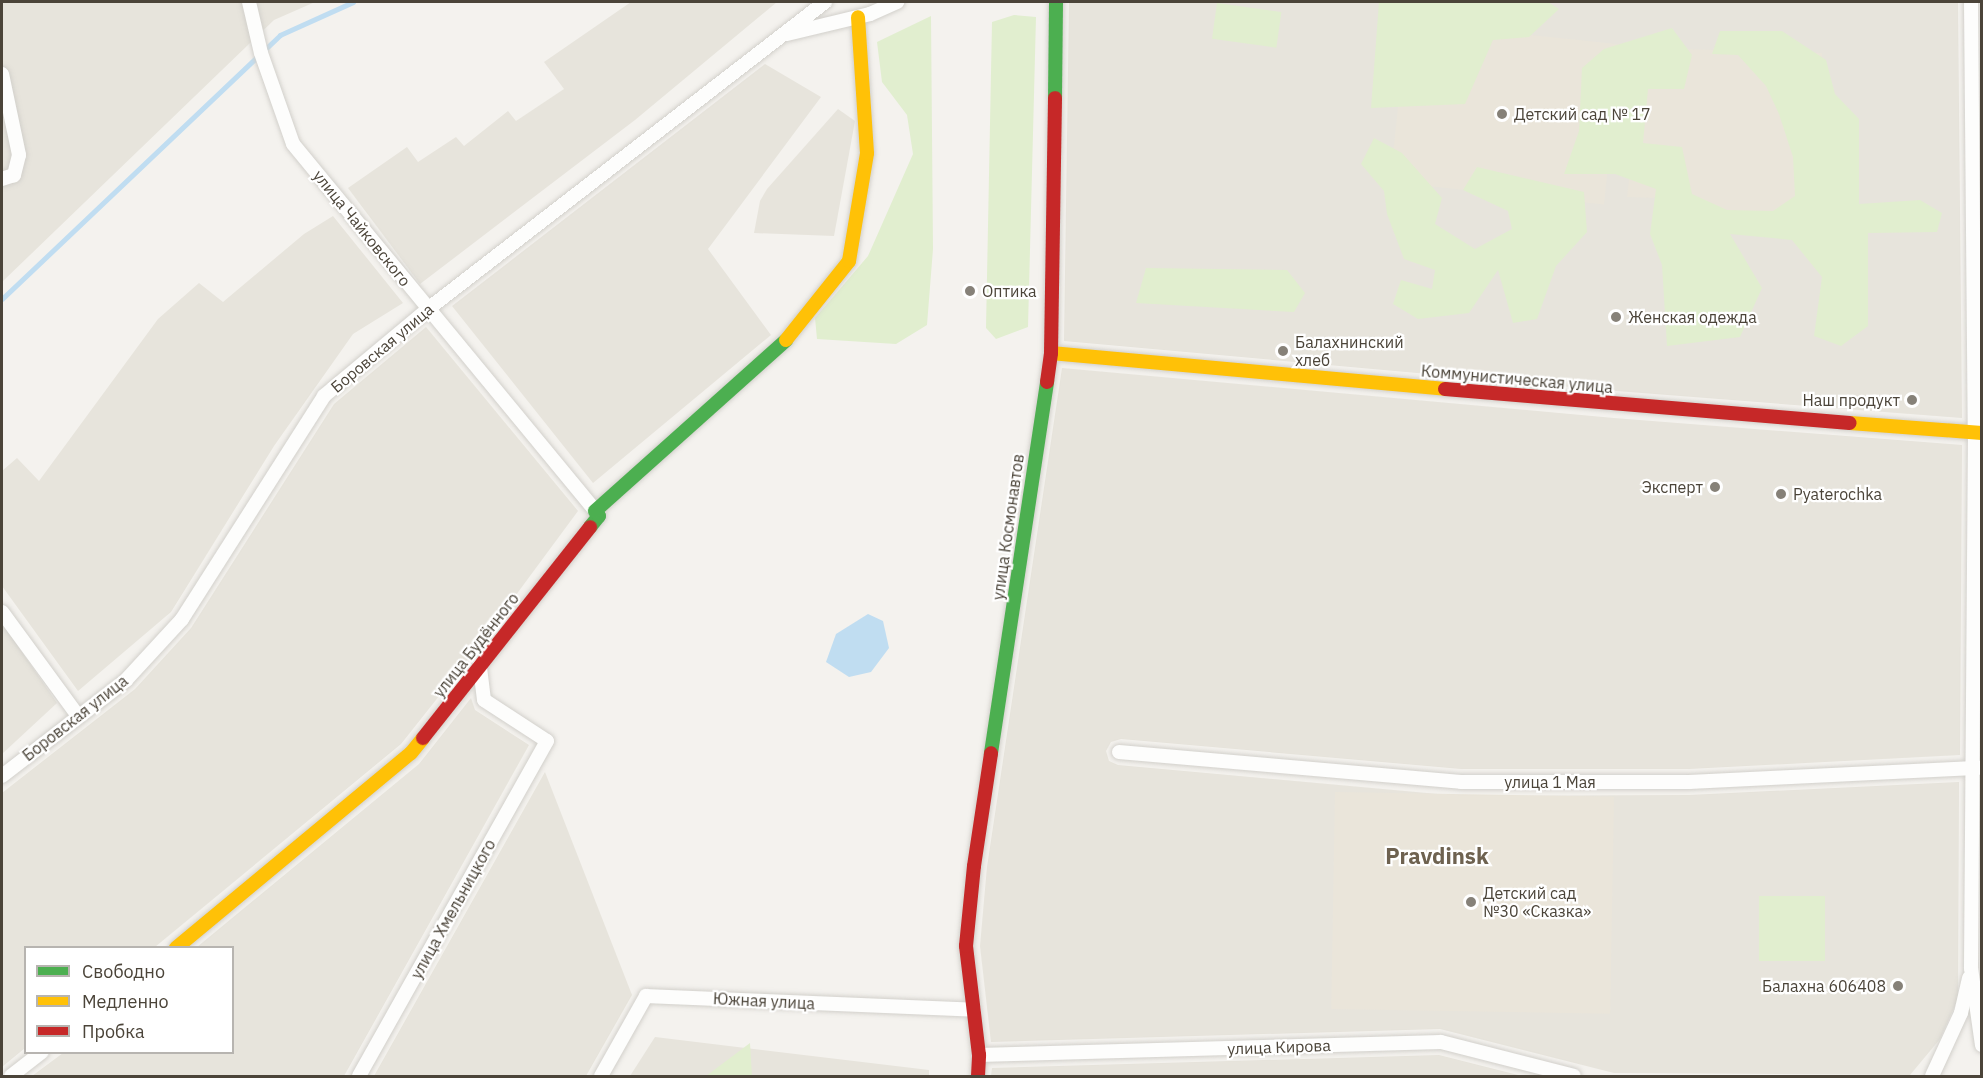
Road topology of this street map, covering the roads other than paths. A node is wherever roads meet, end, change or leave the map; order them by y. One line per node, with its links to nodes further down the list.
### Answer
1 (249, 2): 10 (street, улица Чайковского)
2 (825, 2): 7 (street, Боровская улица)
3 (897, 2): 6 (street, Боровская улица)
4 (1056, 2): 11 (street, улица Космонавтов)
5 (1971, 2): 12 (street)
6 (858, 17): 7 (street, Боровская улица); 13 (street, улица Будённого)
7 (782, 35): 10 (street, Боровская улица)
8 (2, 74): 9 (street)
9 (2, 179)
10 (428, 309): 13 (street, улица Чайковского); 16 (street, Боровская улица)
11 (1051, 354): 12 (street, Коммунистическая улица); 22 (street, улица Космонавтов)
12 (1978, 433): 18 (street)
13 (595, 511): 15 (street, улица Будённого)
14 (2, 612): 16 (street)
15 (480, 665): 20 (street, улица Будённого); 28 (street, улица Хмельницкого)
16 (78, 716): 19 (street, Боровская улица)
17 (1119, 752): 18 (street, улица 1 Мая)
18 (1977, 768): 21 (street)
19 (2, 776)
20 (178, 946)
21 (1971, 968): 23 (street); 32 (street)
22 (974, 1010): 25 (street, улица Космонавтов); 29 (street, Южная улица)
23 (1982, 1045)
24 (41, 1054): 27 (street)
25 (979, 1055): 26 (street, улица Кирова); 30 (street, улица Космонавтов)
26 (1536, 1071): 31 (street, улица Кирова)
27 (10, 1077)
28 (359, 1077)
29 (601, 1077)
30 (978, 1077)
31 (1574, 1077)
32 (1932, 1077)

